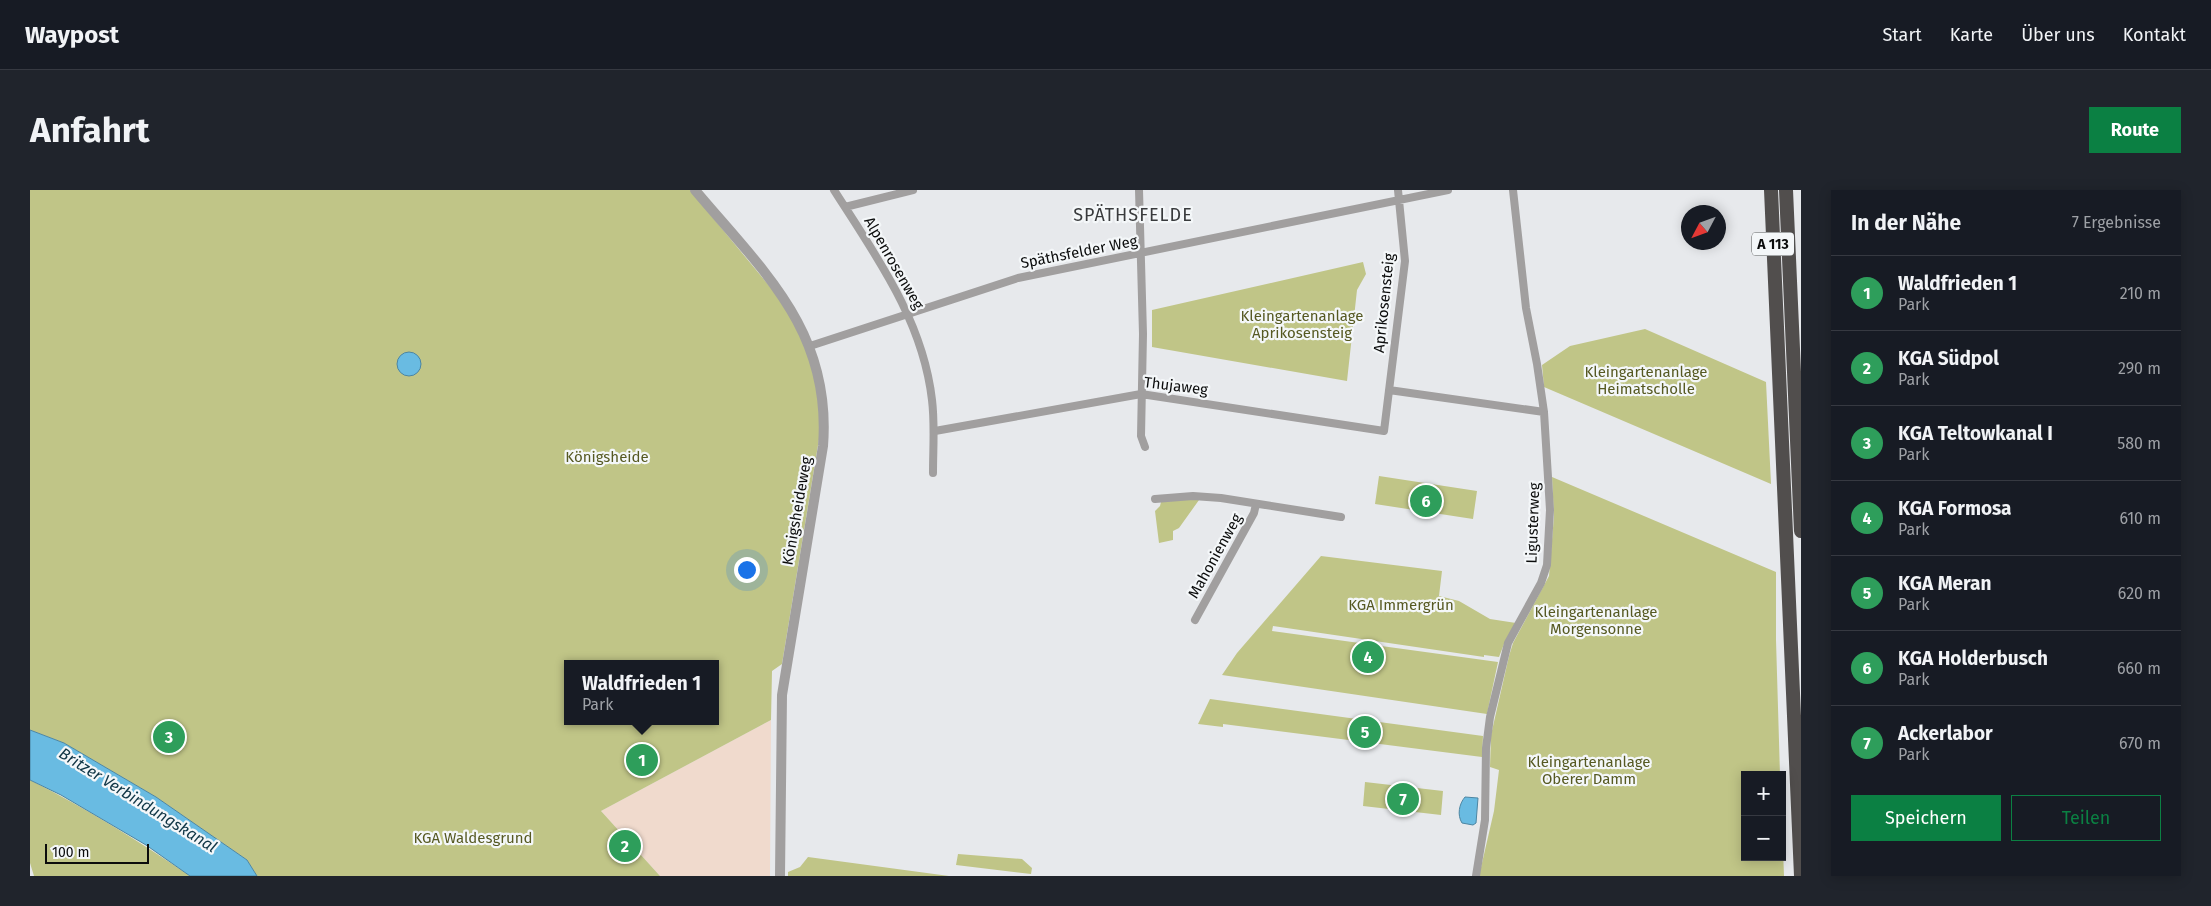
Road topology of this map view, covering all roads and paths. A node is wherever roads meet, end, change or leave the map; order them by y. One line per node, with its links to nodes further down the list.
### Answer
1 (695, 190): 14 (street, Königsheideweg)
2 (834, 190): 11 (street, Alpenrosenweg)
3 (913, 190): 11 (street)
4 (1140, 190): 12 (street)
5 (1398, 190): 10 (street, Aprikosensteig)
6 (1448, 190): 10 (street, Späthsfelder Weg)
7 (1513, 190): 17 (street, Ligusterweg)
8 (1771, 190): 29 (highway, A 113)
9 (1786, 190): 25 (highway, A 113)
10 (1399, 200): 12 (street, Späthsfelder Weg); 15 (street, Aprikosensteig)
11 (845, 207): 13 (street, Alpenrosenweg)
12 (1142, 253): 13 (street, Späthsfelder Weg); 16 (street)
13 (909, 314): 14 (street, Späthsfelder Weg); 18 (street, Alpenrosenweg)
14 (810, 346): 27 (street, Königsheideweg)
15 (1389, 390): 17 (street); 19 (street, Aprikosensteig)
16 (1141, 394): 18 (street, Thujaweg); 19 (street, Thujaweg); 20 (street)
17 (1544, 412): 28 (street, Ligusterweg)
18 (935, 431): 21 (street, Alpenrosenweg)
19 (1384, 431)
20 (1145, 447)
21 (933, 473)
22 (1155, 500): 23 (street, Mahonienweg)
23 (1256, 504): 24 (street, Mahonienweg); 26 (street, Mahonienweg)
24 (1341, 517)
25 (1801, 531)
26 (1195, 620)
27 (780, 876)
28 (1476, 876)
29 (1801, 876)

